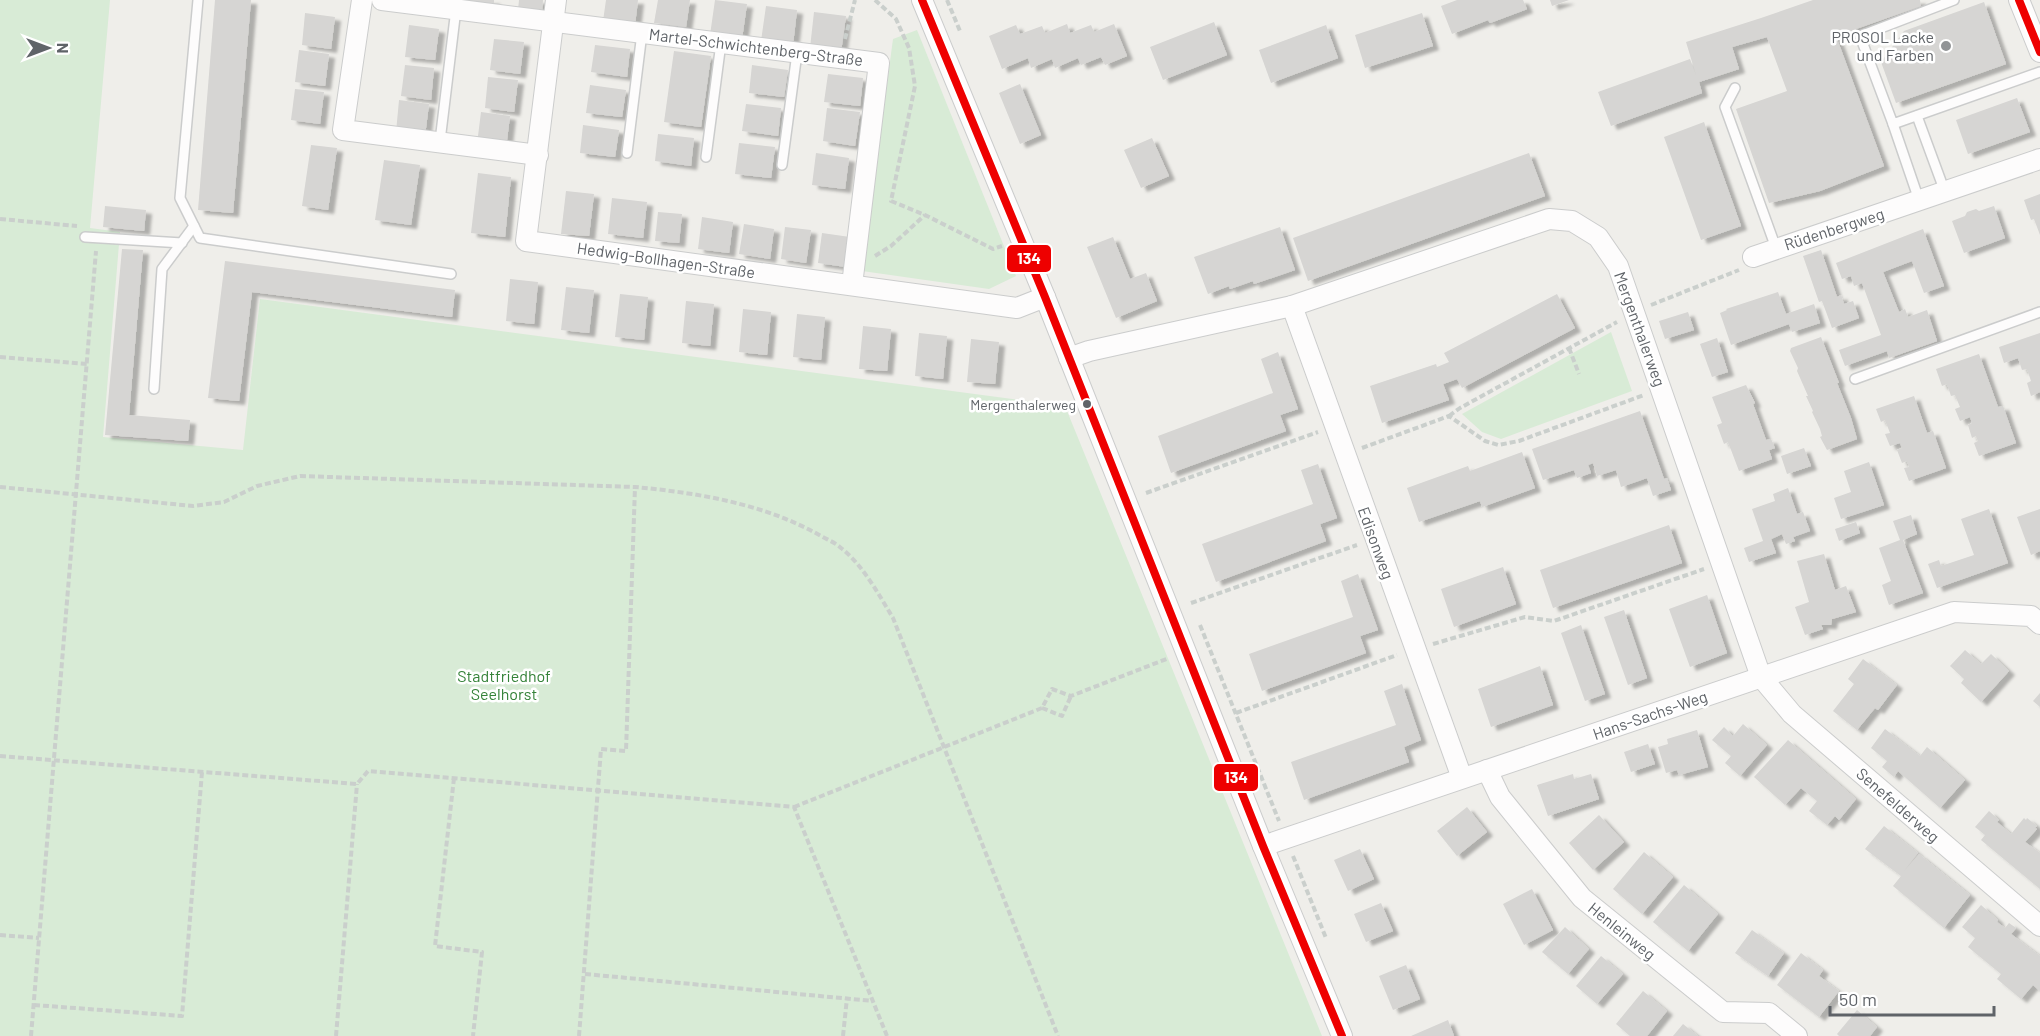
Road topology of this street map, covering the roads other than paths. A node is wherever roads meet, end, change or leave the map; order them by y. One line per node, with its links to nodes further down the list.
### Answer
1 (198, 0): 26 (lane)
2 (362, 0): 18 (street)
3 (382, 0): 8 (street, Martel-Schwichtenberg-Straße)
4 (556, 0): 9 (street, Hedwig-Bollhagen-Straße)
5 (922, 0): 33 (street)
6 (1954, 0): 17 (lane)
7 (2019, 0): 13 (street)
8 (456, 9): 9 (street, Martel-Schwichtenberg-Straße); 18 (lane)
9 (554, 21): 10 (street, Martel-Schwichtenberg-Straße); 20 (street, Hedwig-Bollhagen-Straße)
10 (642, 33): 11 (street, Martel-Schwichtenberg-Straße); 19 (lane)
11 (721, 43): 12 (street, Martel-Schwichtenberg-Straße); 21 (lane)
12 (796, 52): 23 (lane); 32 (street, Martel-Schwichtenberg-Straße)
13 (2040, 52)
14 (2040, 72): 16 (lane)
15 (1735, 88): 29 (lane)
16 (1917, 117): 17 (lane); 24 (lane)
17 (1893, 124): 25 (lane)
18 (440, 141): 20 (street)
19 (627, 153)
20 (538, 155): 32 (street, Hedwig-Bollhagen-Straße)
21 (706, 157)
22 (2040, 159): 24 (street, Rüdenbergweg)
23 (782, 165)
24 (1946, 192): 25 (street, Rüdenbergweg)
25 (1919, 200): 29 (street, Rüdenbergweg)
26 (194, 226): 28 (lane); 31 (lane)
27 (85, 237): 28 (lane)
28 (182, 243): 38 (lane)
29 (1776, 248): 30 (street, Rüdenbergweg)
30 (1753, 257)
31 (451, 274)
32 (852, 285): 33 (street, Hedwig-Bollhagen-Straße)
33 (1045, 297): 36 (street)
34 (1292, 306): 36 (street, Mergenthalerweg); 40 (street, Mergenthalerweg); 42 (street, Edisonweg)
35 (2040, 312): 37 (lane)
36 (1069, 358): 43 (street)
37 (1855, 379)
38 (154, 389)
39 (2040, 624): 40 (street, Hans-Sachs-Weg)
40 (1761, 677): 41 (street, Hans-Sachs-Weg); 44 (street, Senefelderweg)
41 (1487, 770): 42 (street, Hans-Sachs-Weg); 46 (street, Henleinweg)
42 (1462, 778): 43 (street, Hans-Sachs-Weg)
43 (1263, 846): 45 (street)
44 (2040, 926)
45 (1342, 1036)
46 (1797, 1036)

